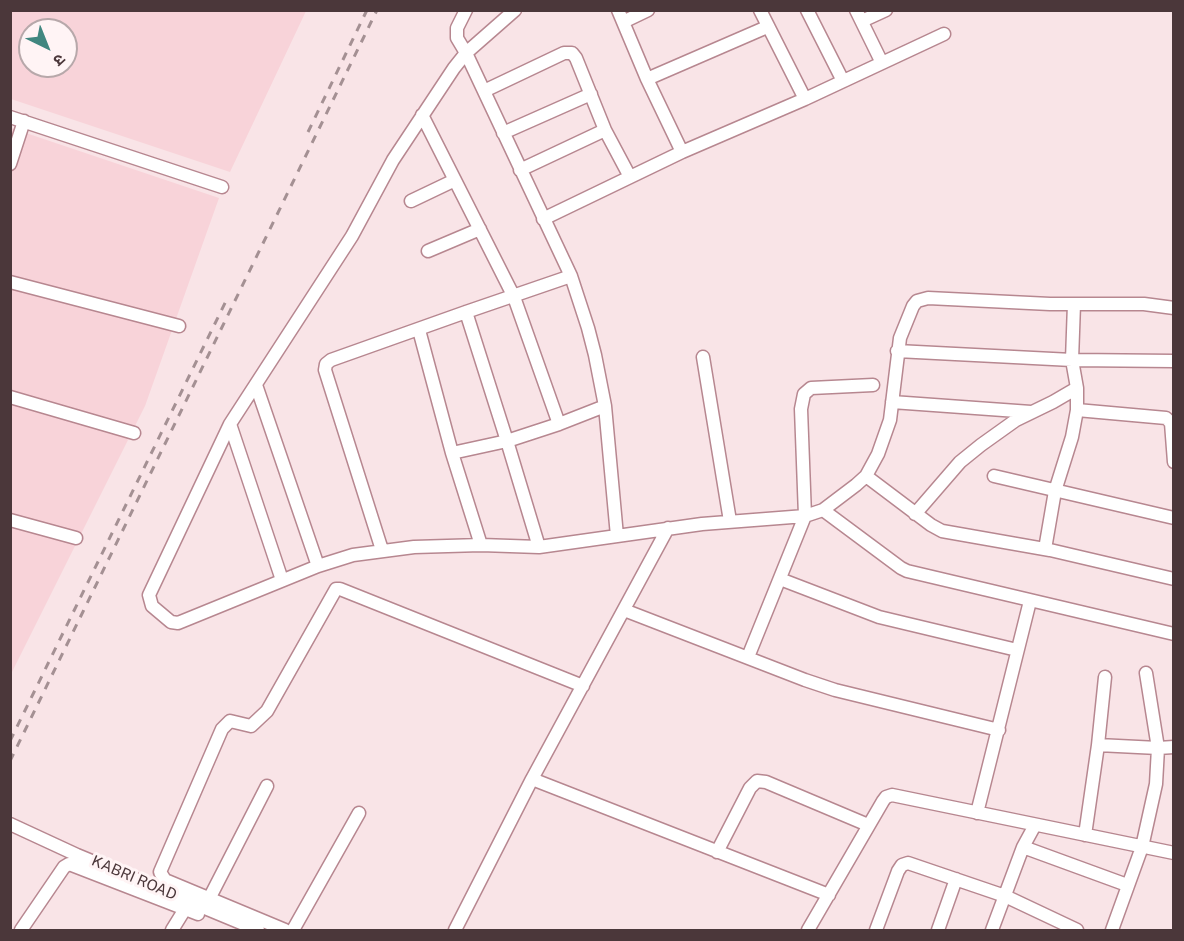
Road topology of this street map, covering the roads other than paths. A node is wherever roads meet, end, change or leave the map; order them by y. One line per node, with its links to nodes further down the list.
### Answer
1 (466, 10): 11 (street)
2 (648, 10): 7 (street)
3 (760, 10): 9 (street)
4 (807, 10): 14 (street)
5 (886, 10): 8 (street)
6 (515, 12): 11 (street)
7 (621, 16): 13 (street)
8 (859, 16): 12 (street)
9 (767, 27): 13 (street); 17 (street)
10 (944, 34): 12 (street)
11 (466, 53): 15 (street); 18 (street)
12 (882, 63): 14 (street)
13 (647, 79): 23 (street)
14 (843, 81): 17 (street)
15 (484, 91): 16 (street); 22 (street)
16 (591, 94): 21 (street); 22 (street)
17 (805, 99): 23 (street)
18 (422, 115): 27 (street); 45 (street)
19 (10, 117): 20 (street)
20 (24, 121): 24 (street); 28 (street)
21 (605, 130): 25 (street); 26 (street)
22 (503, 133): 25 (street)
23 (682, 152): 26 (street)
24 (10, 164)
25 (520, 170): 30 (street)
26 (630, 177): 30 (street)
27 (455, 180): 29 (street); 31 (street)
28 (222, 187)
29 (411, 201)
30 (543, 219): 33 (street)
31 (480, 229): 32 (street); 35 (street)
32 (428, 251)
33 (571, 276): 35 (street); 50 (street)
34 (10, 282): 39 (street)
35 (514, 297): 38 (street); 54 (street)
36 (1074, 304): 37 (street); 41 (street); 43 (street)
37 (1173, 308)
38 (466, 312): 40 (street); 56 (street)
39 (179, 326)
40 (419, 330): 57 (street); 74 (street)
41 (897, 351): 43 (street); 49 (street)
42 (703, 357): 67 (street)
43 (1072, 360): 44 (street); 47 (street)
44 (1173, 361)
45 (255, 385): 53 (street); 75 (street)
46 (873, 385): 64 (street)
47 (1077, 388): 51 (street); 52 (street)
48 (10, 397): 55 (street)
49 (892, 402): 52 (street); 59 (street)
50 (605, 406): 54 (street); 69 (street)
51 (1077, 410): 58 (street); 61 (street)
52 (1032, 412): 63 (street)
53 (230, 424): 78 (street); 78 (street)
54 (559, 424): 56 (street)
55 (134, 433)
56 (507, 441): 57 (street); 72 (street)
57 (452, 453): 71 (street)
58 (1173, 462)
59 (866, 476): 62 (street); 63 (street)
60 (994, 476): 61 (street)
61 (1054, 491): 65 (street); 73 (street)
62 (822, 510): 64 (street); 79 (street)
63 (915, 514): 73 (street)
64 (805, 516): 67 (street); 76 (street)
65 (1173, 518)
66 (10, 520): 70 (street)
67 (730, 521): 68 (street)
68 (668, 528): 69 (street); 80 (street)
69 (617, 536): 72 (street)
70 (76, 538)
71 (481, 545): 72 (street); 74 (street)
72 (539, 547)
73 (1045, 549): 77 (street)
74 (382, 550): 75 (street)
75 (318, 566): 78 (street)
76 (780, 579): 82 (street); 83 (street)
77 (1173, 579)
78 (282, 580)
79 (1030, 601): 81 (street); 82 (street)
80 (624, 610): 83 (street); 86 (street)
81 (1173, 634)
82 (1017, 650): 87 (street)
83 (748, 657): 87 (street)
84 (1146, 673): 90 (street)
85 (1105, 677): 88 (street)
86 (583, 686): 91 (street); 107 (street)
87 (999, 730): 94 (street)
88 (1098, 745): 90 (street); 98 (street)
89 (1173, 747): 90 (street)
90 (1158, 748): 100 (street)
91 (532, 778): 101 (street); 115 (street)
92 (267, 786): 107 (street)
93 (359, 813): 114 (street)
94 (977, 813): 96 (street); 97 (street)
95 (10, 824): 112 (street, KABRI ROAD)
96 (868, 825): 101 (street); 105 (street)
97 (1035, 825): 98 (street); 99 (street)
98 (1085, 835): 100 (street)
99 (1023, 847): 104 (street); 106 (street)
100 (1142, 847): 102 (street); 104 (street)
101 (717, 852): 105 (street)
102 (1173, 853)
103 (956, 879): 106 (street); 117 (street); 118 (street)
104 (1127, 885): 121 (street)
105 (829, 896): 116 (street)
106 (1005, 896): 119 (street); 120 (street)
107 (209, 899): 113 (street)
108 (185, 909): 109 (street); 110 (street); 111 (street)
109 (21, 930)
110 (172, 930)
111 (237, 930)
112 (258, 930)
113 (285, 930)
114 (293, 930)
115 (454, 930)
116 (808, 930)
117 (876, 930)
118 (938, 930)
119 (992, 930)
120 (1077, 930)
121 (1112, 930)

